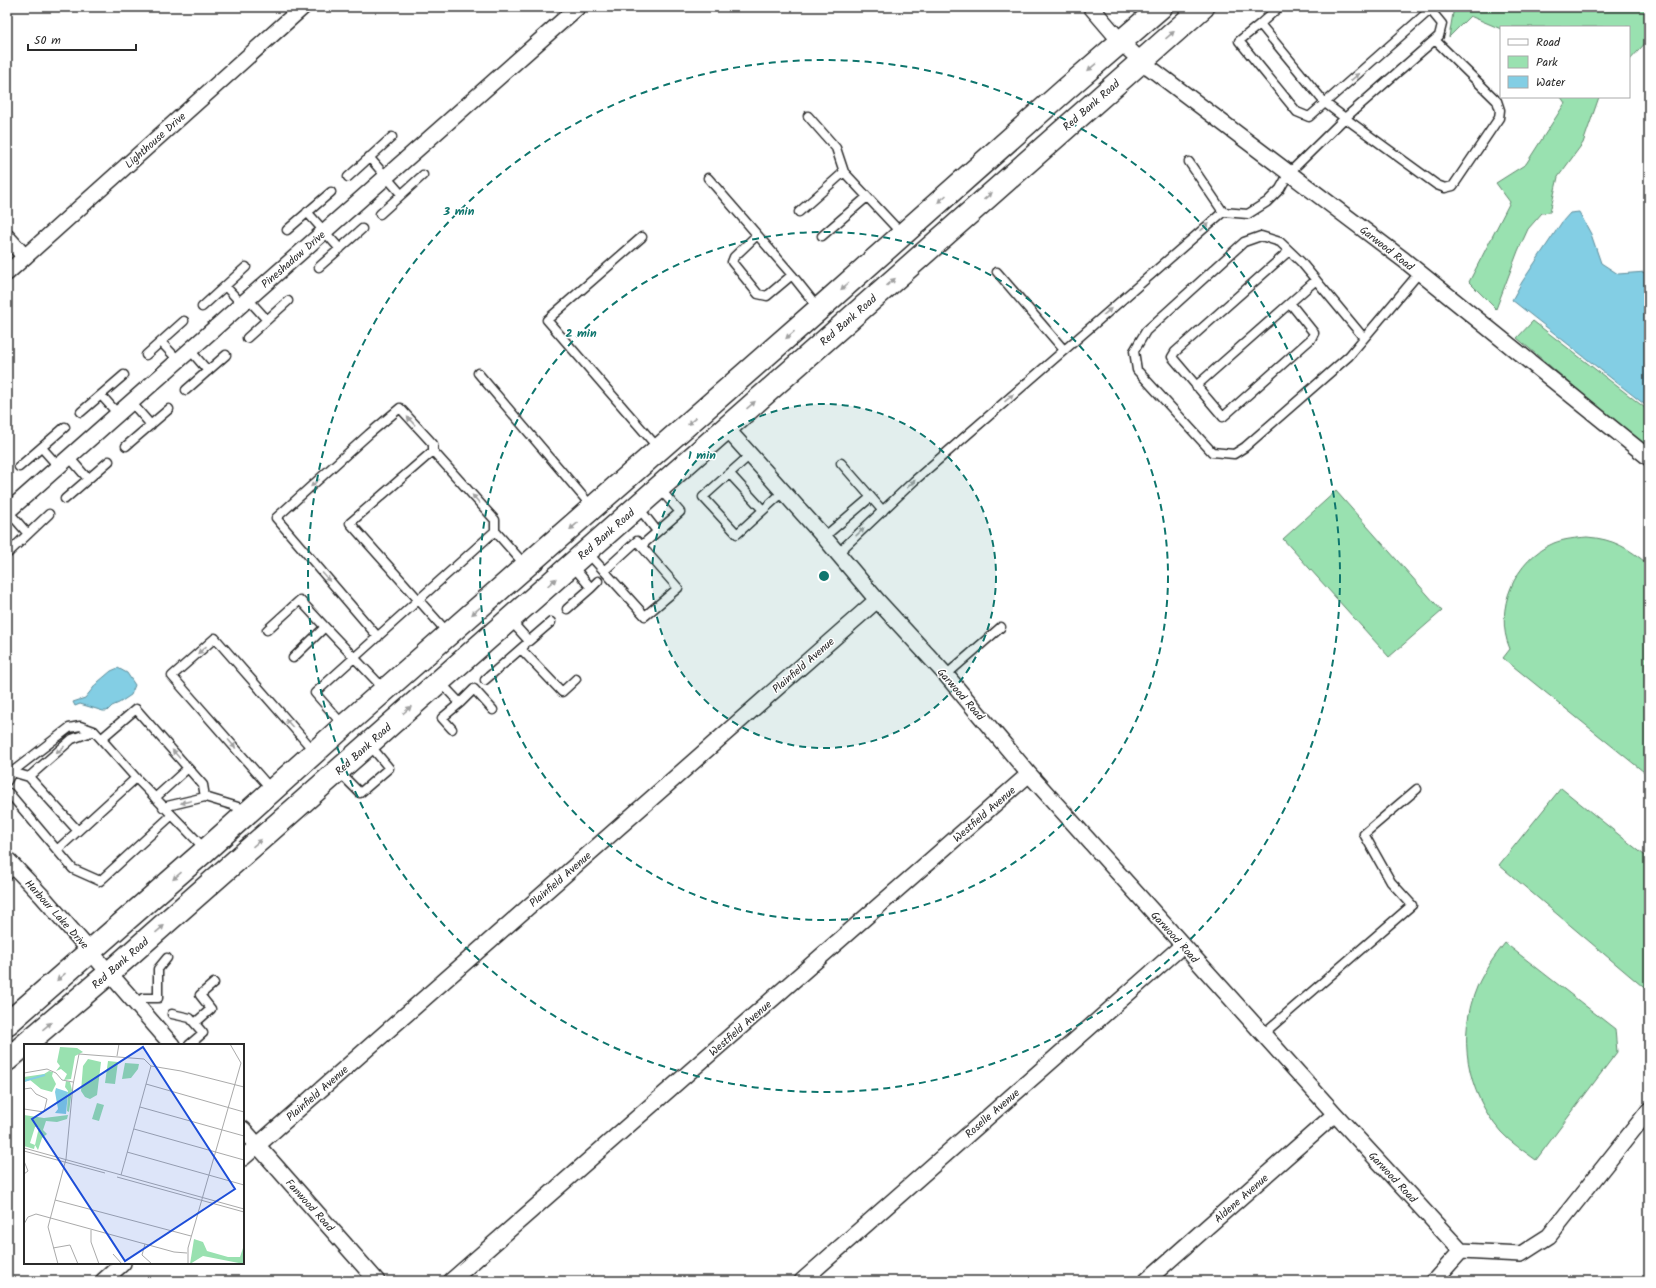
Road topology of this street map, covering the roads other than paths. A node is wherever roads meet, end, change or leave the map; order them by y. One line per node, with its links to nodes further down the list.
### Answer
1 (303, 7): 41 (street, Lighthouse Drive)
2 (578, 7): 22 (street, Pineshadow Drive)
3 (1091, 7): 10 (street, Garwood Road)
4 (1161, 7): 10 (main road)
5 (1203, 7): 11 (main road, Red Bank Road, one-way to 5)
6 (1279, 7): 8 (lane)
7 (1429, 9): 9 (lane); 12 (lane, one-way to 7)
8 (1260, 24): 12 (lane); 12 (lane)
9 (1435, 40): 14 (lane); 14 (lane)
10 (1121, 42): 11 (street, Garwood Road); 34 (main road, one-way to 34)
11 (1141, 61): 19 (street, Garwood Road); 78 (main road, Red Bank Road, one-way to 11)
12 (1325, 102): 14 (lane)
13 (808, 116): 18 (lane)
14 (1345, 118): 19 (lane)
15 (392, 137): 16 (lane)
16 (369, 157): 21 (lane); 22 (lane)
17 (1189, 162): 29 (lane)
18 (844, 172): 26 (lane); 28 (lane)
19 (1289, 173): 29 (lane); 46 (street, Garwood Road)
20 (423, 175): 25 (lane)
21 (348, 177)
22 (386, 177): 25 (lane); 33 (street, Pineshadow Drive)
23 (708, 178): 35 (lane)
24 (331, 192): 27 (lane)
25 (401, 194): 30 (lane)
26 (867, 198): 34 (lane); 36 (lane)
27 (307, 212): 32 (lane); 33 (lane)
28 (799, 212)
29 (1224, 212): 61 (lane, one-way to 29)
30 (380, 214)
31 (362, 229): 39 (lane)
32 (287, 230)
33 (324, 231): 39 (lane); 51 (street, Pineshadow Drive)
34 (903, 234): 54 (main road, one-way to 54)
35 (758, 235): 47 (lane); 47 (lane)
36 (822, 236)
37 (7, 237): 41 (street)
38 (642, 237): 81 (lane)
39 (340, 249): 43 (lane)
40 (1289, 251): 48 (lane); 58 (lane); 69 (lane)
41 (25, 257): 45 (street, Lighthouse Drive)
42 (246, 267): 49 (lane)
43 (319, 267)
44 (996, 272): 61 (lane)
45 (7, 273)
46 (1419, 273): 58 (lane); 84 (street, Garwood Road)
47 (792, 275): 54 (lane)
48 (1316, 280): 52 (lane); 58 (lane)
49 (225, 286): 51 (lane); 53 (lane)
50 (288, 301): 55 (lane)
51 (245, 302): 55 (lane); 60 (street, Pineshadow Drive)
52 (1290, 303): 69 (lane); 69 (lane)
53 (202, 307)
54 (819, 310): 68 (main road, one-way to 68)
55 (267, 320): 57 (lane)
56 (184, 321): 59 (lane)
57 (247, 338)
58 (1364, 338)
59 (161, 342): 62 (lane); 64 (lane)
60 (190, 350): 64 (street, Pineshadow Drive); 65 (lane)
61 (1064, 350): 98 (lane, one-way to 61)
62 (146, 355)
63 (226, 355): 65 (lane)
64 (178, 360): 72 (street, Pineshadow Drive)
65 (208, 371): 70 (lane)
66 (478, 373): 95 (lane)
67 (124, 375): 71 (lane)
68 (733, 385): 78 (main road); 81 (main road, one-way to 81)
69 (1196, 386)
70 (186, 390)
71 (101, 395): 74 (lane); 75 (lane)
72 (131, 402): 75 (street, Pineshadow Drive); 76 (lane)
73 (169, 409): 76 (lane)
74 (81, 412)
75 (118, 414): 86 (street, Pineshadow Drive)
76 (151, 425): 79 (lane)
77 (65, 427): 80 (lane)
78 (726, 428): 83 (street, Garwood Road); 92 (main road, Red Bank Road)
79 (126, 446)
80 (42, 448): 86 (lane); 88 (lane)
81 (659, 450): 92 (main road); 95 (main road)
82 (433, 451): 100 (lane, one-way to 82); 112 (lane); 121 (lane, one-way to 121)
83 (750, 455): 89 (lane); 91 (street, Garwood Road)
84 (1649, 458)
85 (109, 461): 90 (lane)
86 (64, 462): 90 (lane); 97 (street, Pineshadow Drive)
87 (842, 463): 93 (lane)
88 (20, 467)
89 (730, 474): 96 (lane); 96 (lane)
90 (88, 479): 94 (lane)
91 (783, 492): 96 (lane); 103 (street, Garwood Road)
92 (648, 497): 101 (lane); 101 (lane); 107 (main road, Red Bank Road)
93 (871, 497): 98 (lane); 103 (lane)
94 (65, 499)
95 (594, 509): 108 (main road, one-way to 108)
96 (763, 510)
97 (7, 511): 102 (lane)
98 (883, 511): 105 (lane, one-way to 98)
99 (49, 514): 102 (lane)
100 (495, 531): 108 (lane); 112 (lane)
101 (657, 531): 104 (lane)
102 (28, 534): 106 (lane)
103 (824, 537): 105 (street, Garwood Road)
104 (641, 546): 109 (lane); 109 (lane)
105 (838, 553): 113 (street, Garwood Road)
106 (7, 554)
107 (579, 558): 109 (lane); 111 (lane); 115 (main road, Red Bank Road, one-way to 107)
108 (526, 566): 120 (main road, one-way to 120)
109 (604, 571)
110 (598, 581): 111 (lane)
111 (591, 588): 114 (lane)
112 (419, 600): 120 (lane); 121 (lane)
113 (877, 600): 126 (street, Garwood Road); 176 (street, Plainfield Avenue)
114 (567, 609)
115 (510, 619): 122 (lane); 129 (main road, Red Bank Road)
116 (551, 622): 122 (lane)
117 (325, 627): 119 (lane); 124 (lane); 125 (lane)
118 (1001, 627): 126 (lane)
119 (268, 630)
120 (449, 635): 130 (main road)
121 (378, 637): 124 (lane)
122 (529, 642): 123 (lane)
123 (521, 649): 127 (lane); 128 (lane)
124 (355, 657): 130 (lane); 133 (lane)
125 (293, 658)
126 (946, 675): 142 (street, Garwood Road)
127 (576, 679)
128 (485, 680)
129 (440, 681): 131 (lane); 137 (main road, Red Bank Road, one-way to 129)
130 (385, 691): 133 (main road)
131 (460, 703): 132 (lane); 134 (lane)
132 (493, 710)
133 (344, 726): 138 (main road)
134 (452, 729)
135 (94, 731): 136 (lane); 141 (lane); 143 (lane, one-way to 143)
136 (101, 739): 139 (lane, one-way to 136); 144 (lane)
137 (369, 744): 140 (main road, Red Bank Road); 140 (lane)
138 (315, 752): 147 (main road); 147 (lane, one-way to 147)
139 (188, 768): 149 (lane); 150 (lane)
140 (338, 771): 161 (main road, Red Bank Road, one-way to 140)
141 (12, 772): 143 (lane); 145 (lane)
142 (1029, 774): 158 (street, Garwood Road); 182 (street, Westfield Avenue)
143 (29, 777): 154 (lane)
144 (136, 778): 150 (lane); 154 (lane)
145 (7, 782): 148 (lane)
146 (1417, 789): 167 (lane)
147 (272, 790): 152 (main road)
148 (8, 794): 155 (lane)
149 (205, 797): 151 (lane, one-way to 151); 152 (lane)
150 (155, 798): 151 (lane)
151 (163, 807): 153 (lane)
152 (250, 810): 156 (main road)
153 (171, 816): 155 (lane); 156 (lane)
154 (78, 831): 155 (lane)
155 (57, 850)
156 (206, 850): 159 (main road, one-way to 159)
157 (10, 868): 159 (street, Harbour Lake Drive)
158 (1182, 945): 167 (street, Garwood Road); 183 (street, Roselle Avenue)
159 (90, 951): 161 (street); 166 (main road, one-way to 166)
160 (167, 958): 163 (lane)
161 (109, 973): 163 (street); 168 (main road, Red Bank Road, one-way to 161)
162 (214, 983): 165 (lane)
163 (136, 1004): 169 (street)
164 (172, 1014): 165 (lane)
165 (195, 1023): 170 (lane)
166 (7, 1024)
167 (1263, 1034): 174 (street, Garwood Road)
168 (26, 1044)
169 (171, 1044)
170 (191, 1044)
171 (24, 1046): 172 (main road, Red Bank Road, one-way to 171)
172 (7, 1060)
173 (1649, 1110): 178 (street)
174 (1335, 1114): 178 (street, Garwood Road); 184 (street, Aldene Avenue)
175 (244, 1130): 176 (street, Fanwood Road)
176 (257, 1146): 177 (street, Plainfield Avenue); 181 (street, Fanwood Road)
177 (244, 1157)
178 (1461, 1251): 185 (street)
179 (122, 1264): 180 (street)
180 (103, 1281)
181 (377, 1281)
182 (451, 1281)
183 (802, 1281)
184 (1146, 1281)
185 (1434, 1281)

